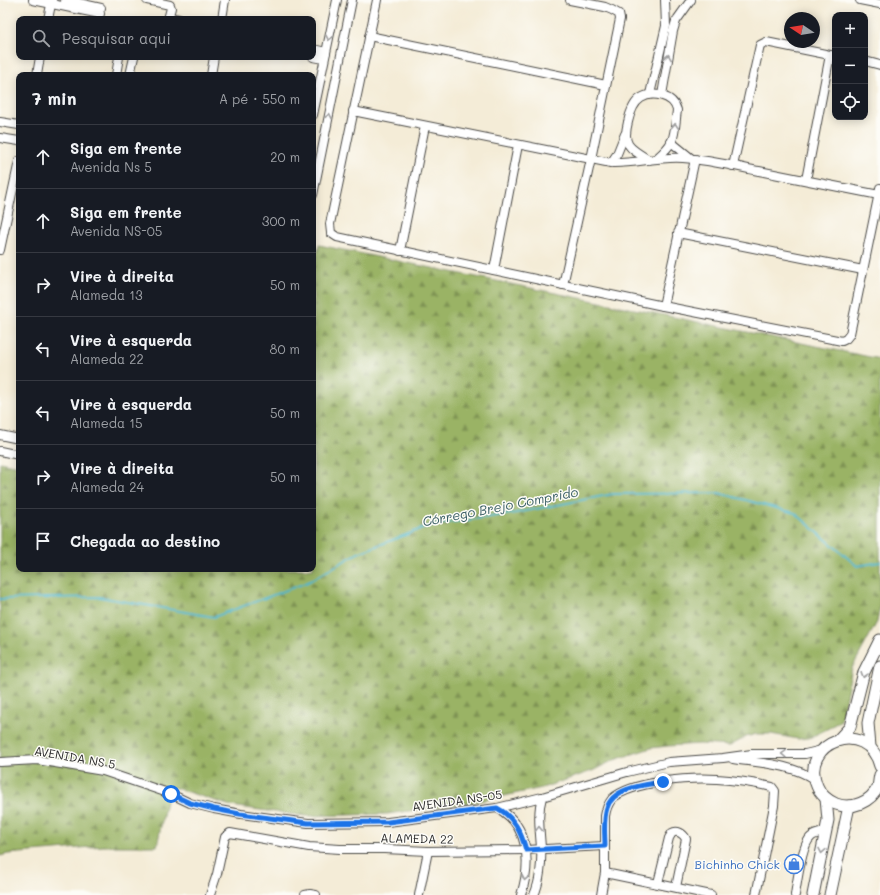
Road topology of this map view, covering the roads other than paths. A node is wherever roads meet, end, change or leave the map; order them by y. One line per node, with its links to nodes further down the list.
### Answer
1 (33, 0): 12 (street)
2 (65, 0): 14 (street)
3 (147, 0): 16 (street)
4 (226, 0): 17 (street)
5 (337, 0): 21 (street, one-way to 21)
6 (352, 0): 53 (street, one-way to 6)
7 (377, 0): 18 (street)
8 (570, 0): 34 (street)
9 (665, 0): 35 (street)
10 (691, 0): 36 (street, one-way to 10)
11 (860, 0): 13 (street)
12 (52, 2): 14 (street); 15 (street)
13 (880, 4)
14 (100, 10)
15 (49, 16)
16 (169, 16)
17 (223, 16)
18 (369, 36): 34 (street); 38 (street)
19 (316, 51): 21 (street)
20 (832, 55): 51 (street)
21 (325, 56): 22 (street); 37 (street)
22 (316, 57)
23 (40, 60): 30 (street)
24 (118, 60): 31 (street)
25 (133, 60): 32 (street)
26 (214, 60): 33 (street)
27 (832, 60): 54 (street)
28 (868, 62): 29 (street)
29 (880, 65)
30 (38, 72)
31 (116, 72)
32 (131, 72)
33 (212, 72)
34 (606, 85): 47 (street)
35 (650, 94): 36 (street); 42 (street)
36 (662, 95): 45 (street, one-way to 36)
37 (316, 100)
38 (353, 111): 41 (street); 59 (street)
39 (0, 122): 40 (street)
40 (16, 125)
41 (425, 126): 46 (street); 59 (street)
42 (625, 133): 48 (street); 50 (street)
43 (0, 138): 44 (street)
44 (16, 141)
45 (672, 142): 48 (street); 49 (street)
46 (518, 145): 47 (street); 60 (street)
47 (591, 159): 50 (street); 62 (street)
48 (653, 159): 49 (street); 50 (street)
49 (694, 159): 51 (street); 57 (street)
50 (610, 163)
51 (733, 166): 54 (street)
52 (16, 175): 58 (street)
53 (316, 180)
54 (806, 180): 55 (street)
55 (879, 192): 56 (street)
56 (876, 229): 61 (street)
57 (678, 233): 61 (street); 63 (street)
58 (0, 250)
59 (400, 251): 60 (street)
60 (494, 270): 62 (street)
61 (863, 270): 63 (street)
62 (563, 285): 63 (street)
63 (663, 306)
64 (0, 435): 65 (street)
65 (16, 438)
66 (0, 451): 67 (street)
67 (16, 454)
68 (880, 640): 70 (main road, one-way to 70)
69 (880, 666): 71 (main road)
70 (838, 740): 71 (main road); 72 (main road)
71 (870, 747): 75 (main road)
72 (822, 750): 73 (street, AVENIDA NS-05, one-way to 73); 77 (main road)
73 (723, 758): 77 (street, AVENIDA NS-05); 79 (street, AVENIDA NS-05)
74 (0, 762): 81 (street, AVENIDA NS 5)
75 (880, 766)
76 (880, 775): 78 (main road)
77 (814, 780): 80 (main road)
78 (879, 787): 82 (main road)
79 (542, 797): 83 (street, AVENIDA NS-05); 86 (street, one-way to 79)
80 (826, 799): 82 (main road); 84 (main road)
81 (190, 803): 83 (street, AVENIDA NS-05)
82 (850, 806): 103 (main road)
83 (497, 808): 87 (street)
84 (826, 832): 101 (street); 102 (main road, one-way to 102)
85 (605, 846): 86 (street, ALAMEDA 22); 89 (street); 100 (street)
86 (541, 849): 87 (street, ALAMEDA 22); 97 (street)
87 (526, 850): 88 (street, ALAMEDA 22); 96 (street, one-way to 96)
88 (428, 851): 92 (street, ALAMEDA 22); 95 (street)
89 (605, 873): 90 (street); 98 (street)
90 (658, 883): 91 (street); 91 (street)
91 (676, 887): 99 (street)
92 (210, 895)
93 (305, 895): 94 (street)
94 (316, 895)
95 (419, 895)
96 (521, 895)
97 (534, 895)
98 (601, 895)
99 (711, 895)
100 (756, 895)
101 (795, 895)
102 (813, 895)
103 (830, 895)

